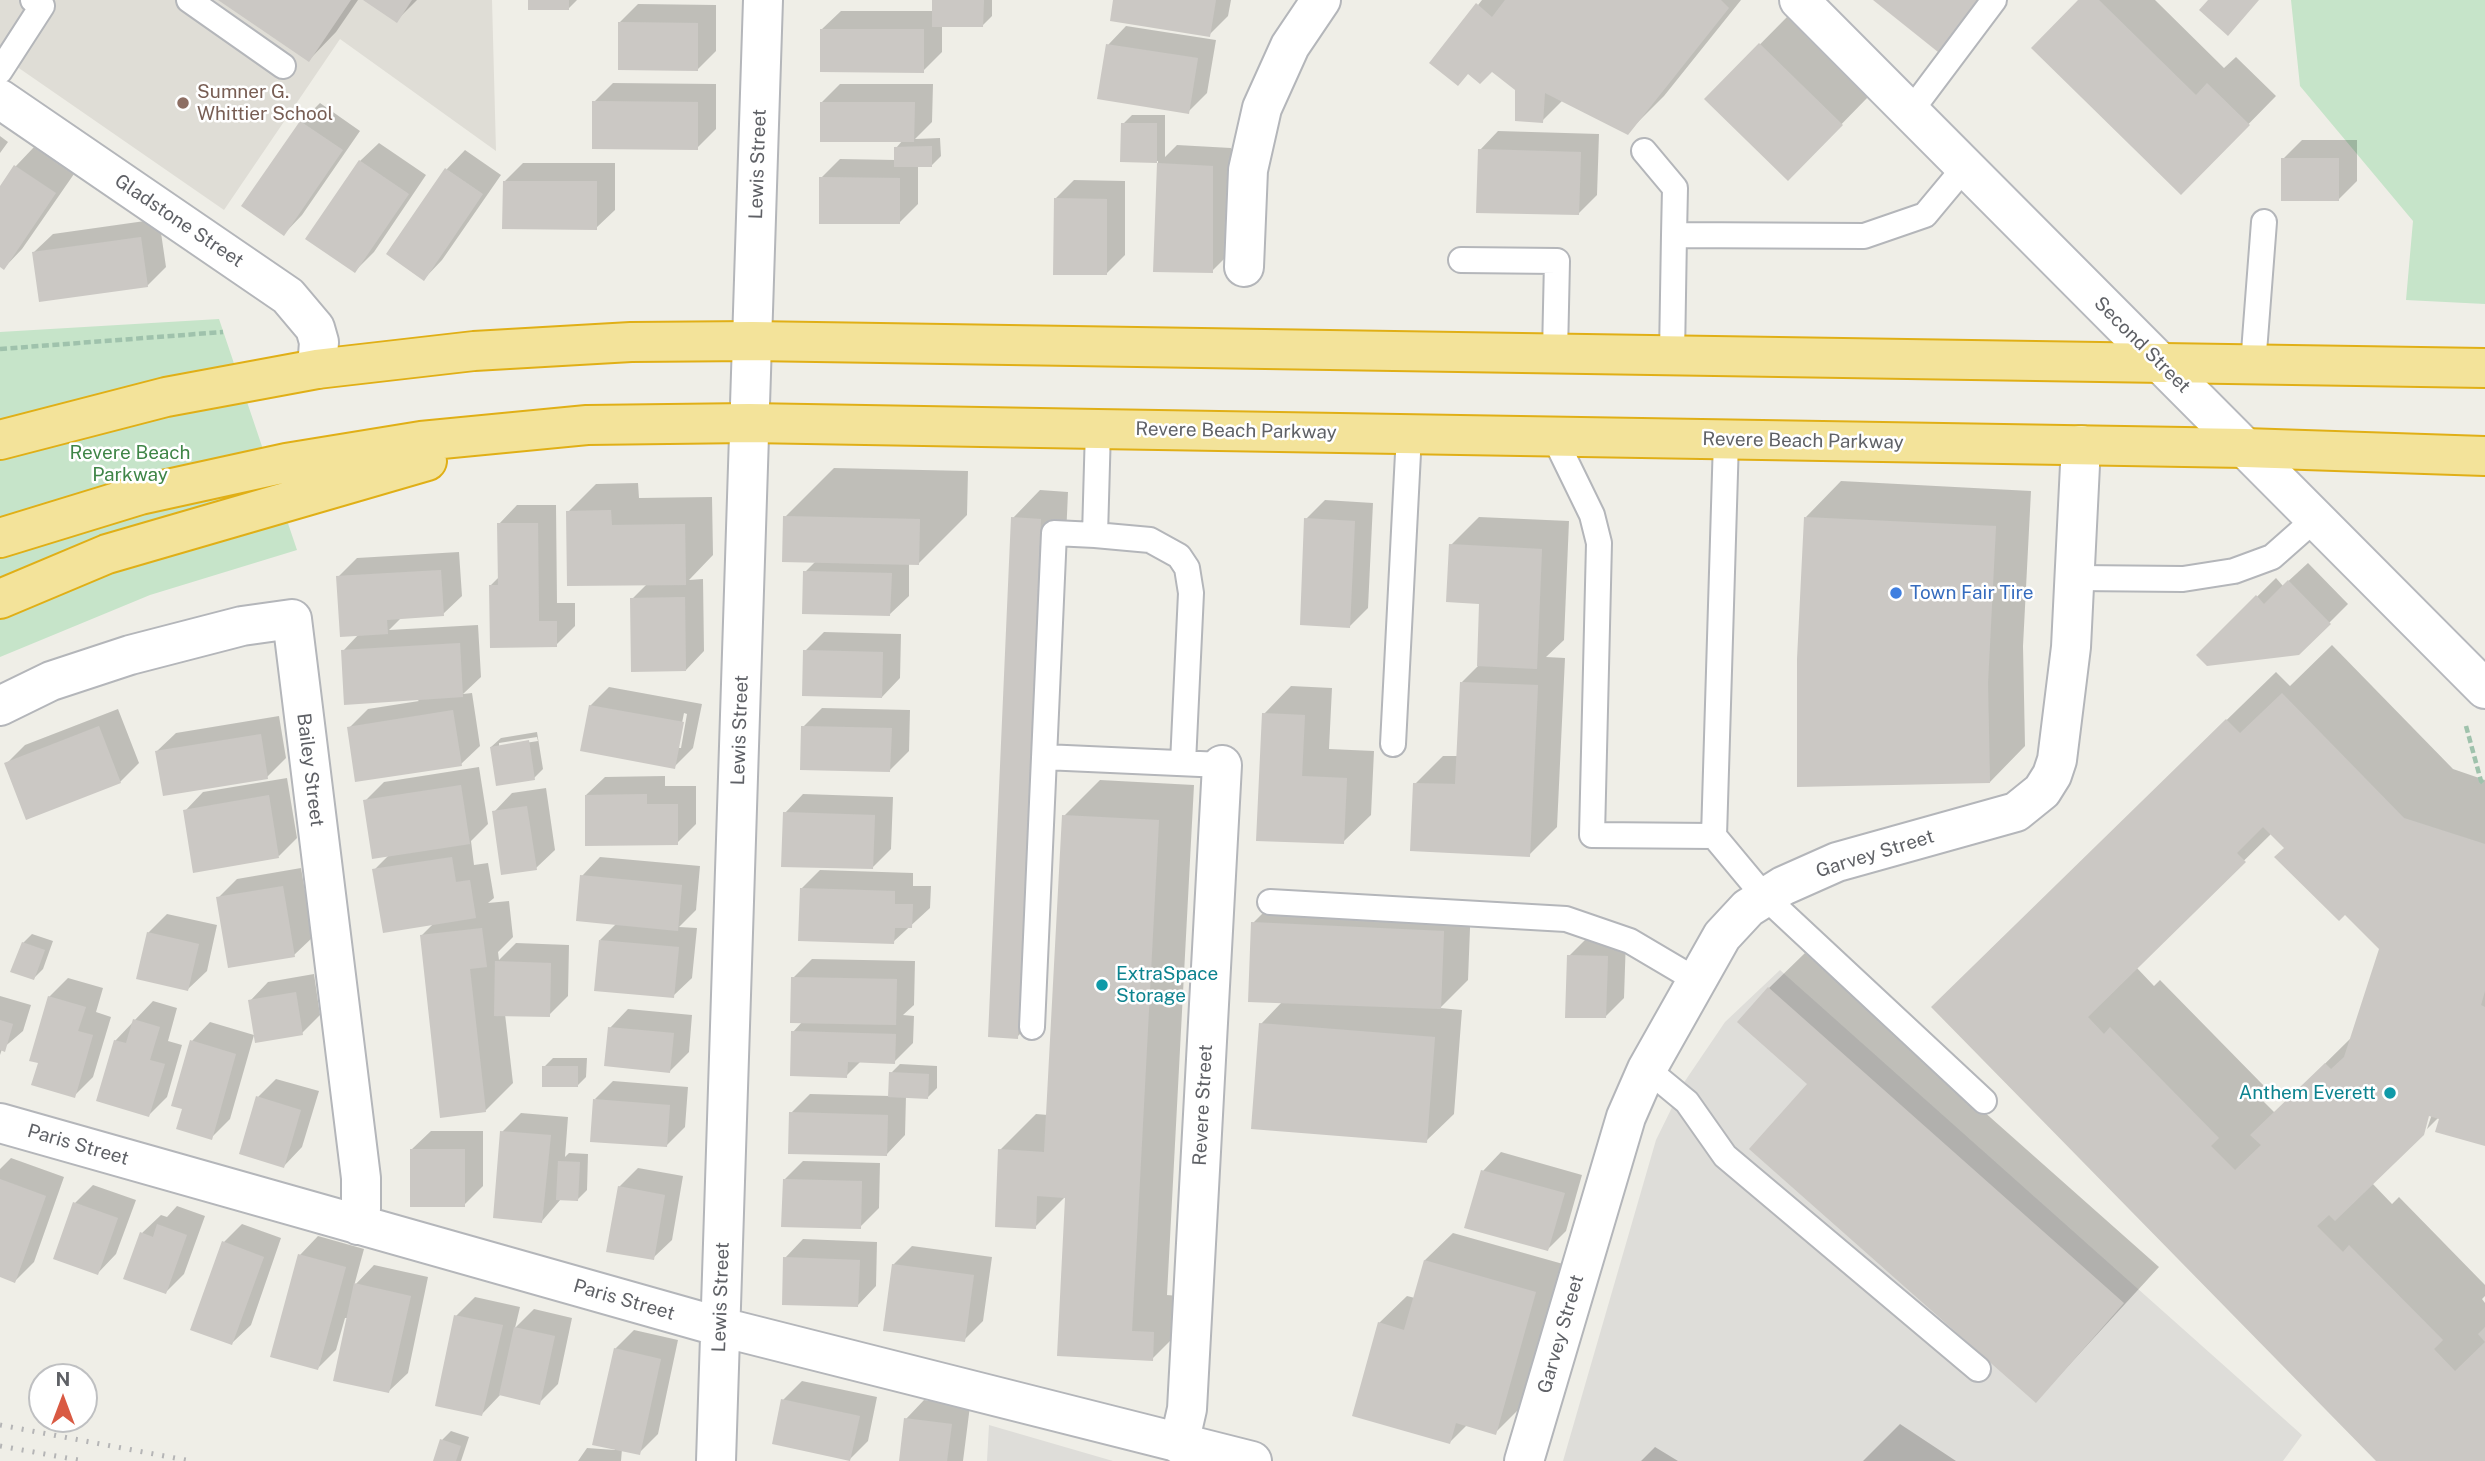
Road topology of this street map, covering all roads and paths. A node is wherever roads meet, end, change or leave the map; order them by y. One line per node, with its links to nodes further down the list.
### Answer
1 (33, 0): 8 (lane)
2 (189, 0): 7 (lane)
3 (763, 0): 18 (street, Lewis Street)
4 (1321, 0): 16 (street)
5 (1799, 0): 10 (street, Second Street)
6 (1994, 0): 10 (lane)
7 (283, 65)
8 (0, 71)
9 (0, 99): 25 (street, Gladstone Street)
10 (1910, 112): 12 (street, Second Street)
11 (1644, 150): 14 (lane)
12 (1965, 167): 14 (lane); 22 (street, Second Street)
13 (2264, 222): 23 (lane)
14 (1674, 235): 21 (lane)
15 (1461, 260): 20 (lane)
16 (1244, 267)
17 (223, 332): 19 (path)
18 (752, 341): 20 (highway); 25 (highway); 26 (street, Lewis Street)
19 (0, 349)
20 (1555, 353): 21 (highway)
21 (1672, 355): 22 (highway)
22 (2159, 362): 23 (highway); 34 (street, Second Street)
23 (2253, 365): 24 (highway)
24 (2485, 368)
25 (317, 369): 31 (highway)
26 (750, 423): 27 (highway, Revere Beach Parkway); 28 (highway, Revere Beach Parkway); 56 (street, Lewis Street)
27 (587, 425): 38 (highway, Revere Beach Parkway); 40 (highway)
28 (1098, 429): 29 (highway, Revere Beach Parkway); 37 (lane)
29 (1409, 434): 30 (highway, Revere Beach Parkway); 43 (lane)
30 (1554, 437): 32 (highway, Revere Beach Parkway); 47 (lane)
31 (0, 440)
32 (1726, 440): 33 (highway, Revere Beach Parkway); 47 (lane)
33 (2081, 445): 34 (highway, Revere Beach Parkway); 39 (street, Garvey Street)
34 (2245, 448): 35 (highway, Revere Beach Parkway); 36 (street, Second Street)
35 (2485, 456)
36 (2315, 519): 39 (lane); 41 (street, Second Street)
37 (1095, 535): 44 (lane); 45 (lane)
38 (0, 538)
39 (2077, 578): 48 (street, Garvey Street)
40 (0, 599)
41 (2485, 689)
42 (0, 706): 55 (street, Bailey Street)
43 (1393, 744)
44 (1044, 757): 45 (lane); 51 (lane)
45 (1183, 763): 46 (lane)
46 (1222, 765): 58 (street, Revere Street)
47 (1714, 836): 48 (lane)
48 (1764, 896): 50 (street, Garvey Street); 53 (lane)
49 (1270, 902): 50 (lane)
50 (1696, 980): 52 (street, Garvey Street)
51 (1032, 1027)
52 (1647, 1069): 57 (lane); 61 (street, Garvey Street)
53 (1984, 1101)
54 (0, 1123): 55 (street, Paris Street)
55 (358, 1225): 56 (street, Paris Street)
56 (720, 1327): 58 (street, Paris Street); 59 (street, Lewis Street)
57 (1978, 1369)
58 (1179, 1444): 60 (street, Paris Street)
59 (716, 1461)
60 (1252, 1461)
61 (1524, 1461)

